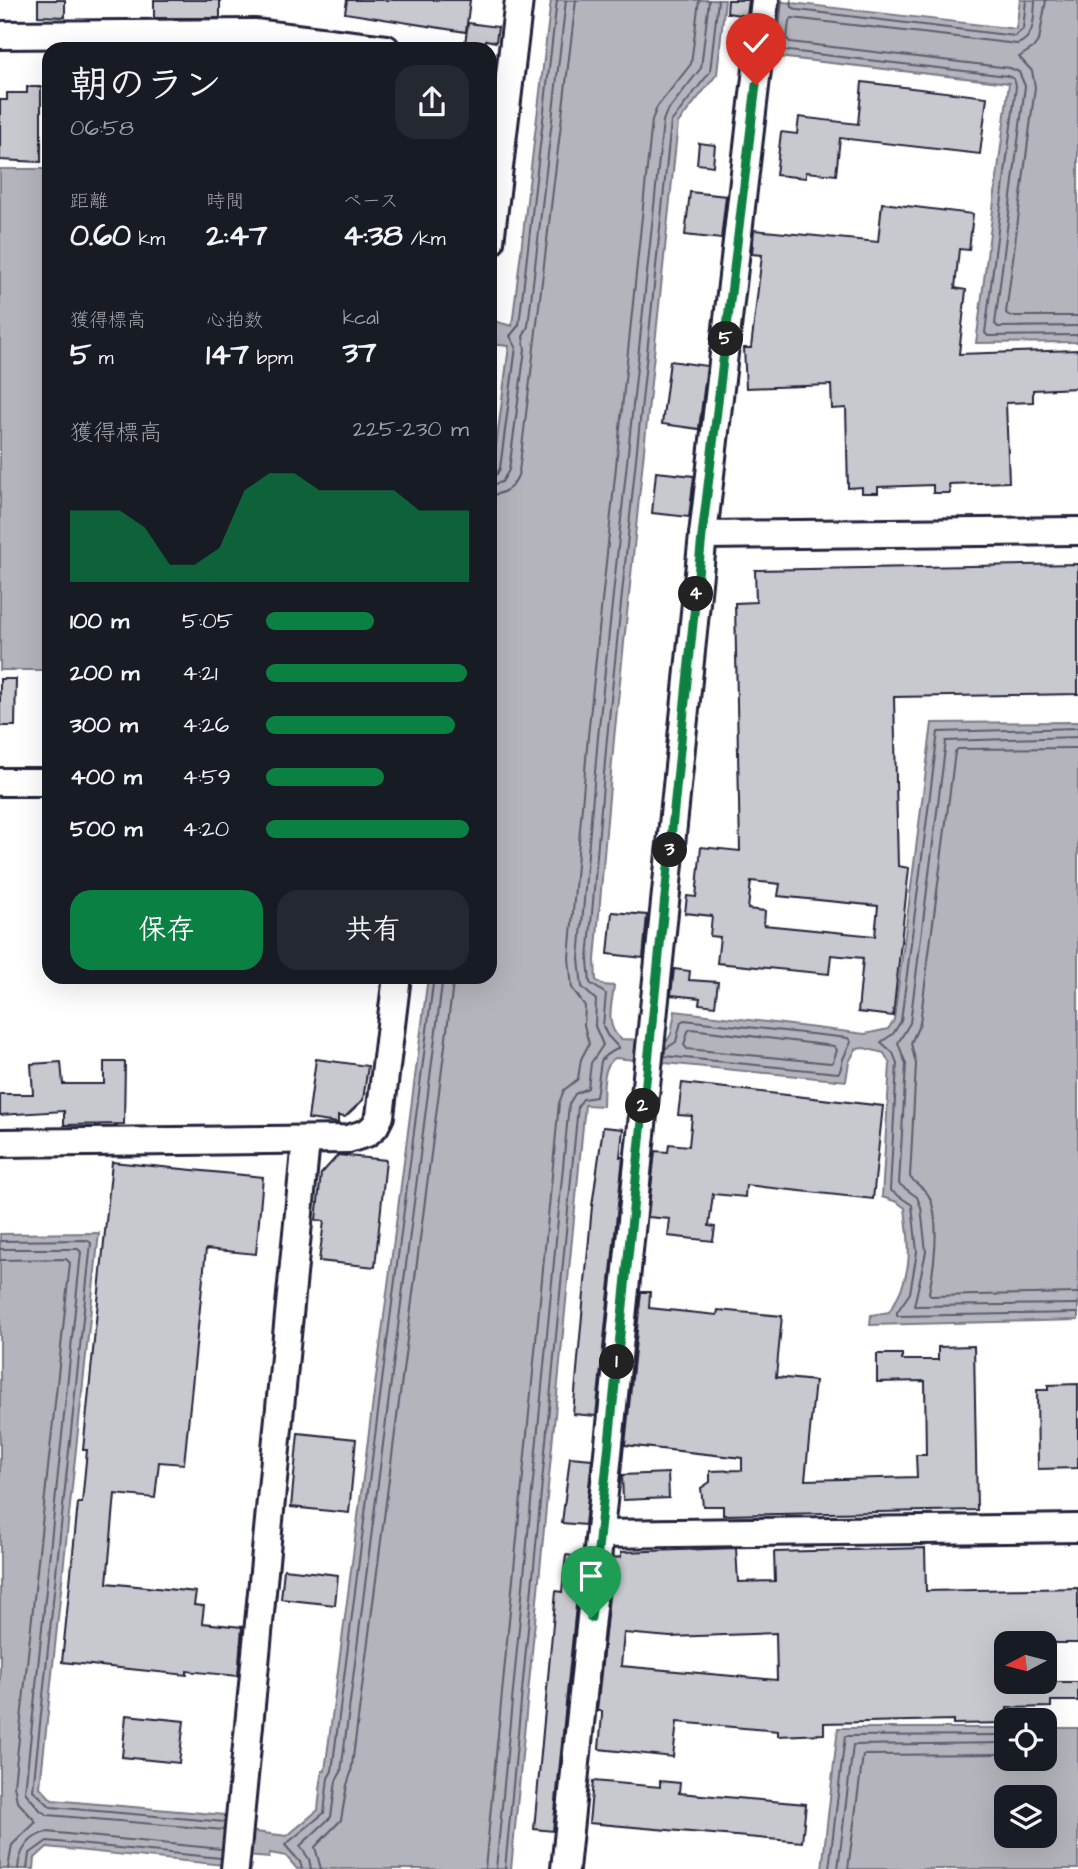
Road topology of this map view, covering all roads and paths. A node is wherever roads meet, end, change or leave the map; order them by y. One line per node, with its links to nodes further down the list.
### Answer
1 (519, 0): 5 (street)
2 (765, 0): 8 (street)
3 (0, 35): 4 (street)
4 (328, 42)
5 (500, 63): 6 (street)
6 (497, 117)
7 (1078, 531): 8 (street)
8 (702, 536): 15 (street)
9 (0, 782): 10 (street)
10 (42, 782)
11 (396, 984): 12 (street)
12 (306, 1141): 13 (street); 16 (street)
13 (0, 1143)
14 (1078, 1528): 15 (street)
15 (600, 1534): 17 (street)
16 (235, 1869)
17 (565, 1869)

